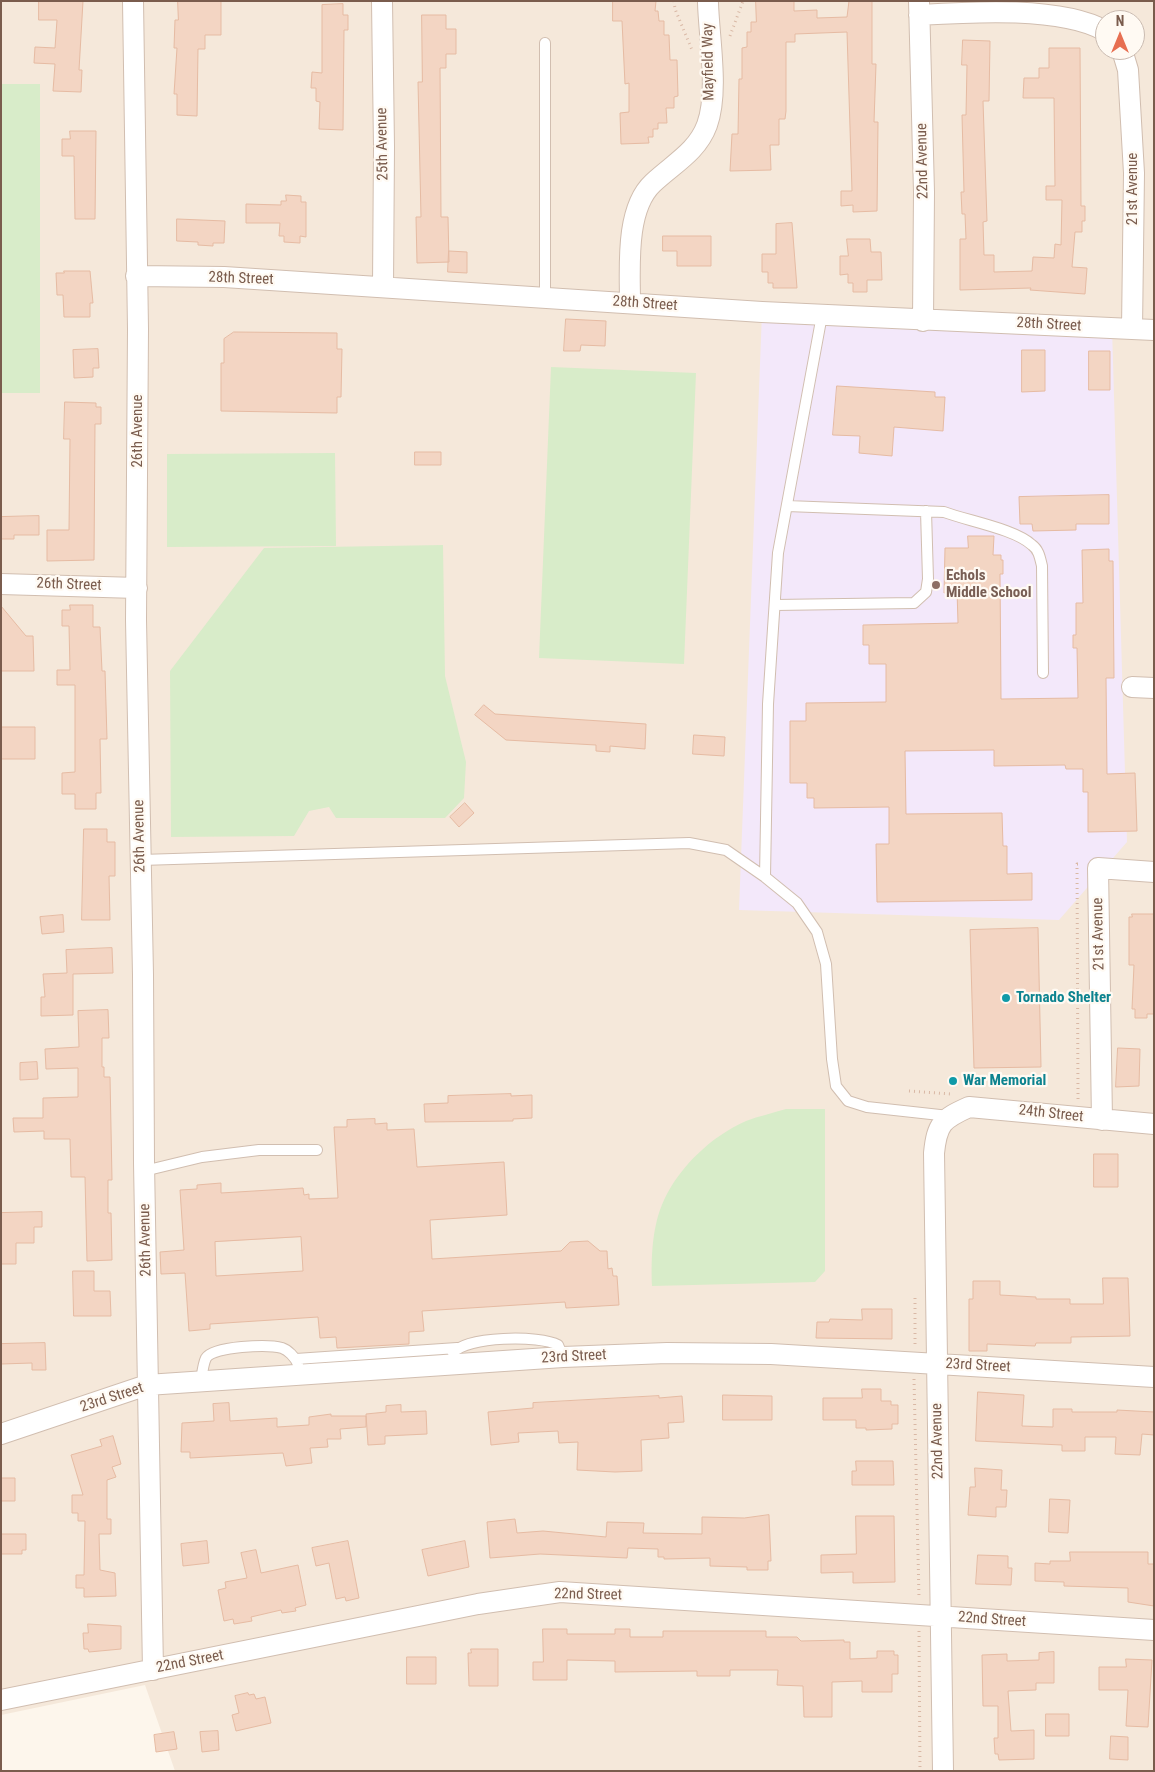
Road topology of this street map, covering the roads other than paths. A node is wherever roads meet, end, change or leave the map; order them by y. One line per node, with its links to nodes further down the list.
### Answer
1 (133, 1): 8 (street, 26th Avenue)
2 (382, 1): 9 (street, 25th Avenue)
3 (708, 3): 11 (street, Mayfield Way)
4 (919, 8): 5 (street); 13 (street, 22nd Avenue)
5 (1095, 25)
6 (545, 43): 10 (lane)
7 (1125, 60): 14 (street, 21st Avenue)
8 (136, 276): 9 (street, 28th Street); 19 (street, 26th Avenue)
9 (383, 286): 10 (street, 28th Street)
10 (545, 297): 11 (street, 28th Street)
11 (630, 303): 12 (street, 28th Street)
12 (822, 315): 13 (street, 28th Street); 16 (lane)
13 (923, 321): 14 (street, 28th Street)
14 (1132, 329): 15 (street, 28th Street)
15 (1154, 330)
16 (787, 506): 17 (lane); 20 (lane)
17 (926, 511): 20 (lane); 21 (lane)
18 (1, 584): 19 (street, 26th Street)
19 (136, 588): 24 (street, 26th Avenue)
20 (775, 605): 26 (lane)
21 (1043, 674)
22 (1132, 687): 23 (street)
23 (1154, 688)
24 (141, 860): 26 (lane); 31 (street, 26th Avenue)
25 (1154, 872): 28 (street, 21st Avenue)
26 (765, 878): 27 (lane)
27 (949, 1116): 28 (street, 24th Street); 32 (street, 22nd Avenue)
28 (1102, 1120): 29 (street, 24th Street)
29 (1154, 1124)
30 (317, 1150): 31 (lane)
31 (144, 1171): 36 (street, 26th Avenue)
32 (937, 1364): 33 (street, 23rd Street); 34 (street, 23rd Street); 38 (street, 22nd Avenue)
33 (299, 1366): 35 (street, 23rd Street); 35 (lane)
34 (1154, 1377)
35 (201, 1381): 36 (street, 23rd Street)
36 (147, 1386): 37 (street, 23rd Street); 40 (street, 26th Avenue)
37 (1, 1434)
38 (942, 1616): 39 (street, 22nd Street); 40 (street, 22nd Street); 42 (street, 22nd Avenue)
39 (1154, 1630)
40 (153, 1670): 41 (street, 22nd Street)
41 (1, 1700)
42 (943, 1771)

